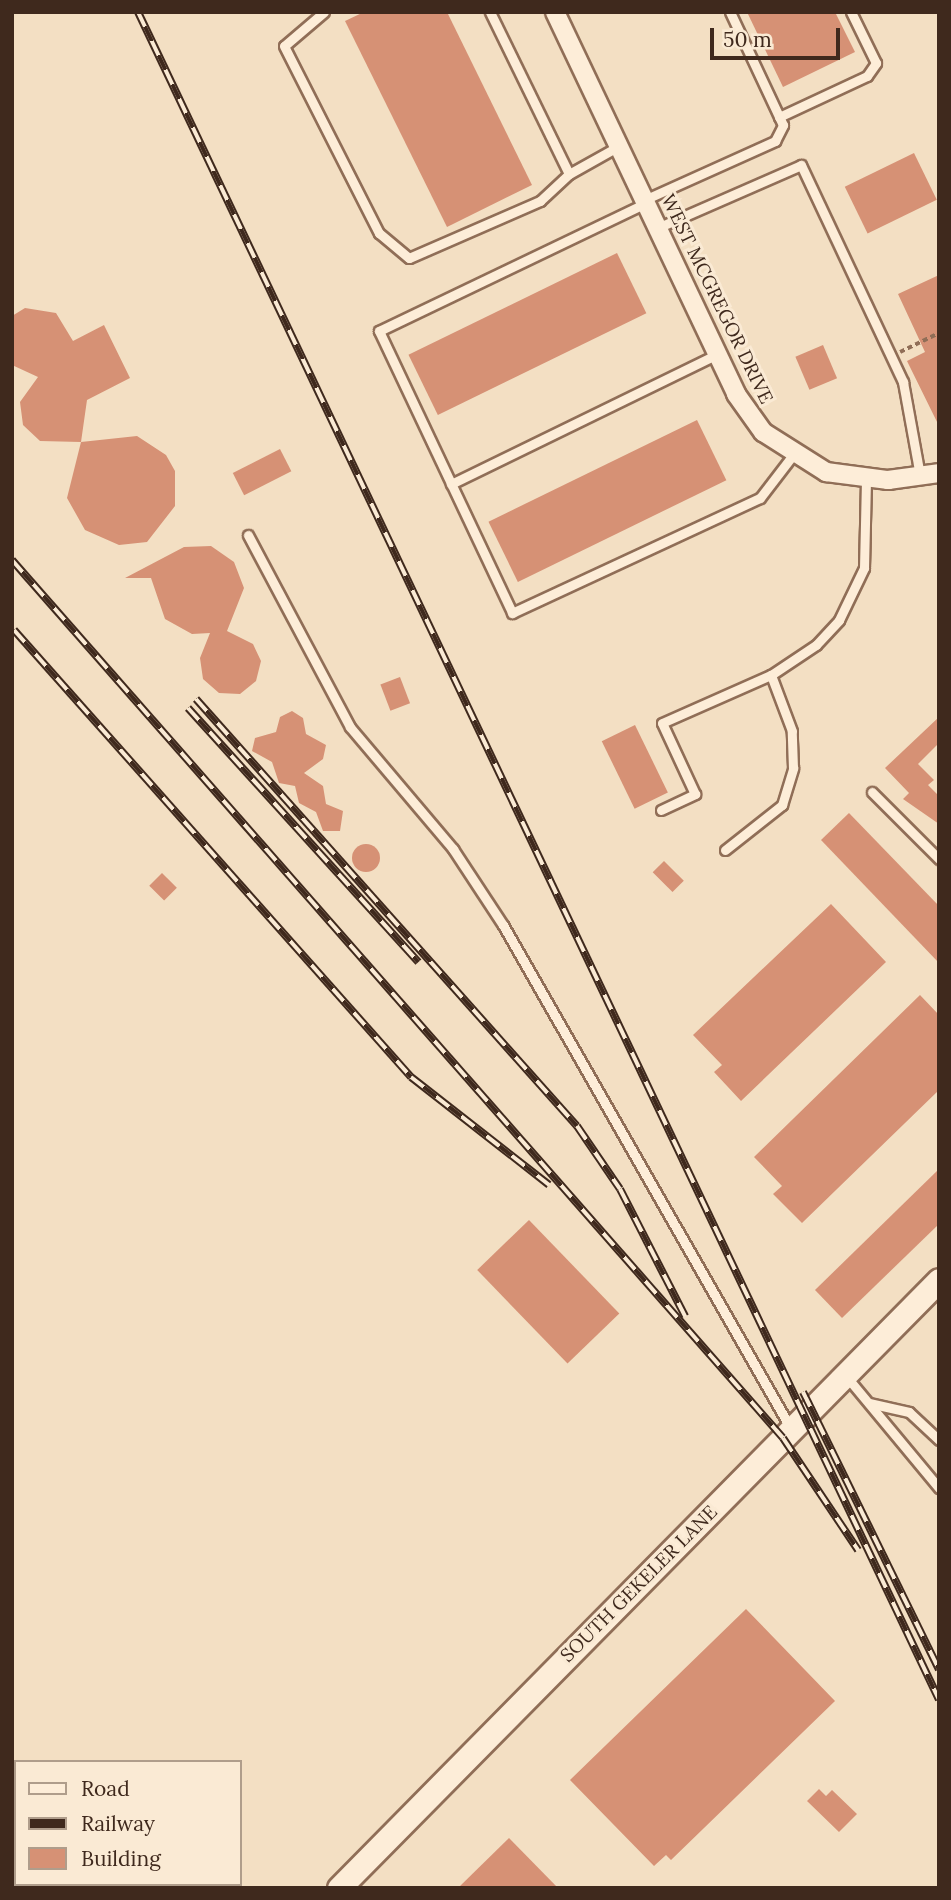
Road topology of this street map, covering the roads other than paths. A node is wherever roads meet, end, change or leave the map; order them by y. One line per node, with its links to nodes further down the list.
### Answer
1 (324, 12): 8 (lane)
2 (490, 12): 8 (lane)
3 (555, 12): 7 (street, WEST MCGREGOR DRIVE)
4 (730, 12): 6 (lane)
5 (852, 12): 6 (lane)
6 (779, 117): 9 (lane)
7 (619, 146): 8 (lane); 9 (street, WEST MCGREGOR DRIVE)
8 (569, 174)
9 (645, 202): 10 (street, WEST MCGREGOR DRIVE); 16 (lane)
10 (657, 228): 11 (street, WEST MCGREGOR DRIVE); 14 (lane)
11 (717, 354): 12 (street, WEST MCGREGOR DRIVE); 16 (lane)
12 (793, 456): 15 (street, WEST MCGREGOR DRIVE); 16 (lane)
13 (939, 473): 14 (street, WEST MCGREGOR DRIVE)
14 (920, 476): 15 (street, WEST MCGREGOR DRIVE)
15 (866, 480): 18 (lane)
16 (451, 484)
17 (248, 535): 26 (lane)
18 (771, 675): 20 (lane); 21 (lane)
19 (872, 792): 22 (lane)
20 (661, 810)
21 (725, 850)
22 (939, 859)
23 (939, 1280): 24 (street, SOUTH GEKELER LANE)
24 (845, 1374): 25 (lane); 26 (street, SOUTH GEKELER LANE)
25 (869, 1403): 27 (lane); 28 (lane)
26 (791, 1428): 29 (street, SOUTH GEKELER LANE)
27 (939, 1440)
28 (939, 1488)
29 (339, 1888)

